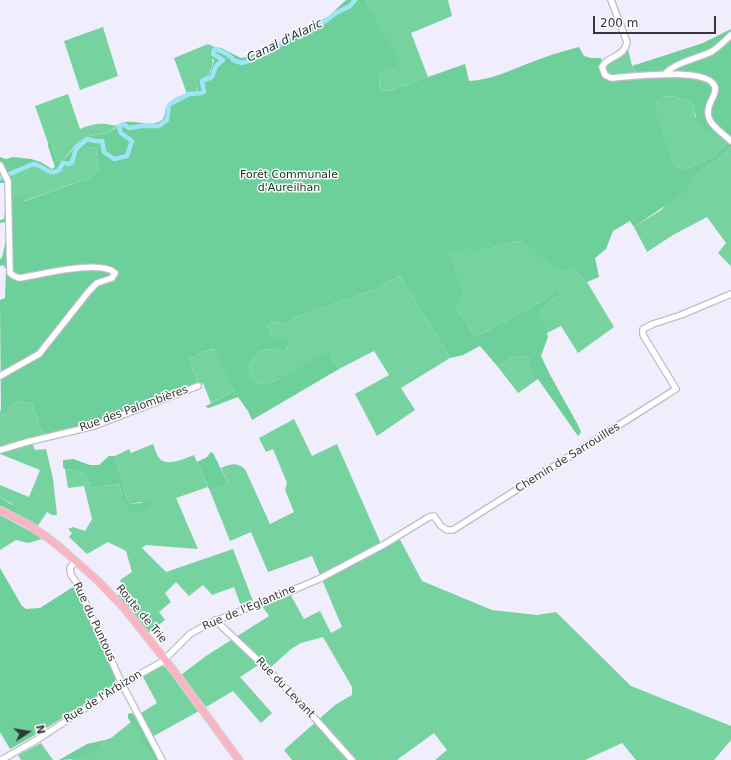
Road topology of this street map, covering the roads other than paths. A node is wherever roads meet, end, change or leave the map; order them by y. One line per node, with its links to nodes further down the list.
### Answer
1 (611, 0): 3 (street)
2 (731, 35): 3 (street)
3 (665, 74): 4 (street)
4 (731, 141)
5 (0, 165): 7 (street)
6 (731, 294): 12 (street, Chemin de Sarrouilles)
7 (0, 376)
8 (198, 386): 9 (street, Rue des Palombières)
9 (0, 450)
10 (0, 510): 11 (main road, Route de Trie)
11 (75, 561): 14 (main road, Route de Trie); 15 (street, Rue du Puntous)
12 (319, 579): 13 (street, Rue de l'Eglantine)
13 (215, 620): 14 (street, Rue de l'Eglantine); 19 (street, Rue du Levant)
14 (165, 660): 15 (street, Rue de l'Arbizon); 18 (main road, Route de Trie)
15 (122, 684): 16 (street, Rue de l'Arbizon); 17 (street, Rue du Puntous)
16 (1, 760)
17 (162, 760)
18 (239, 760)
19 (352, 760)

